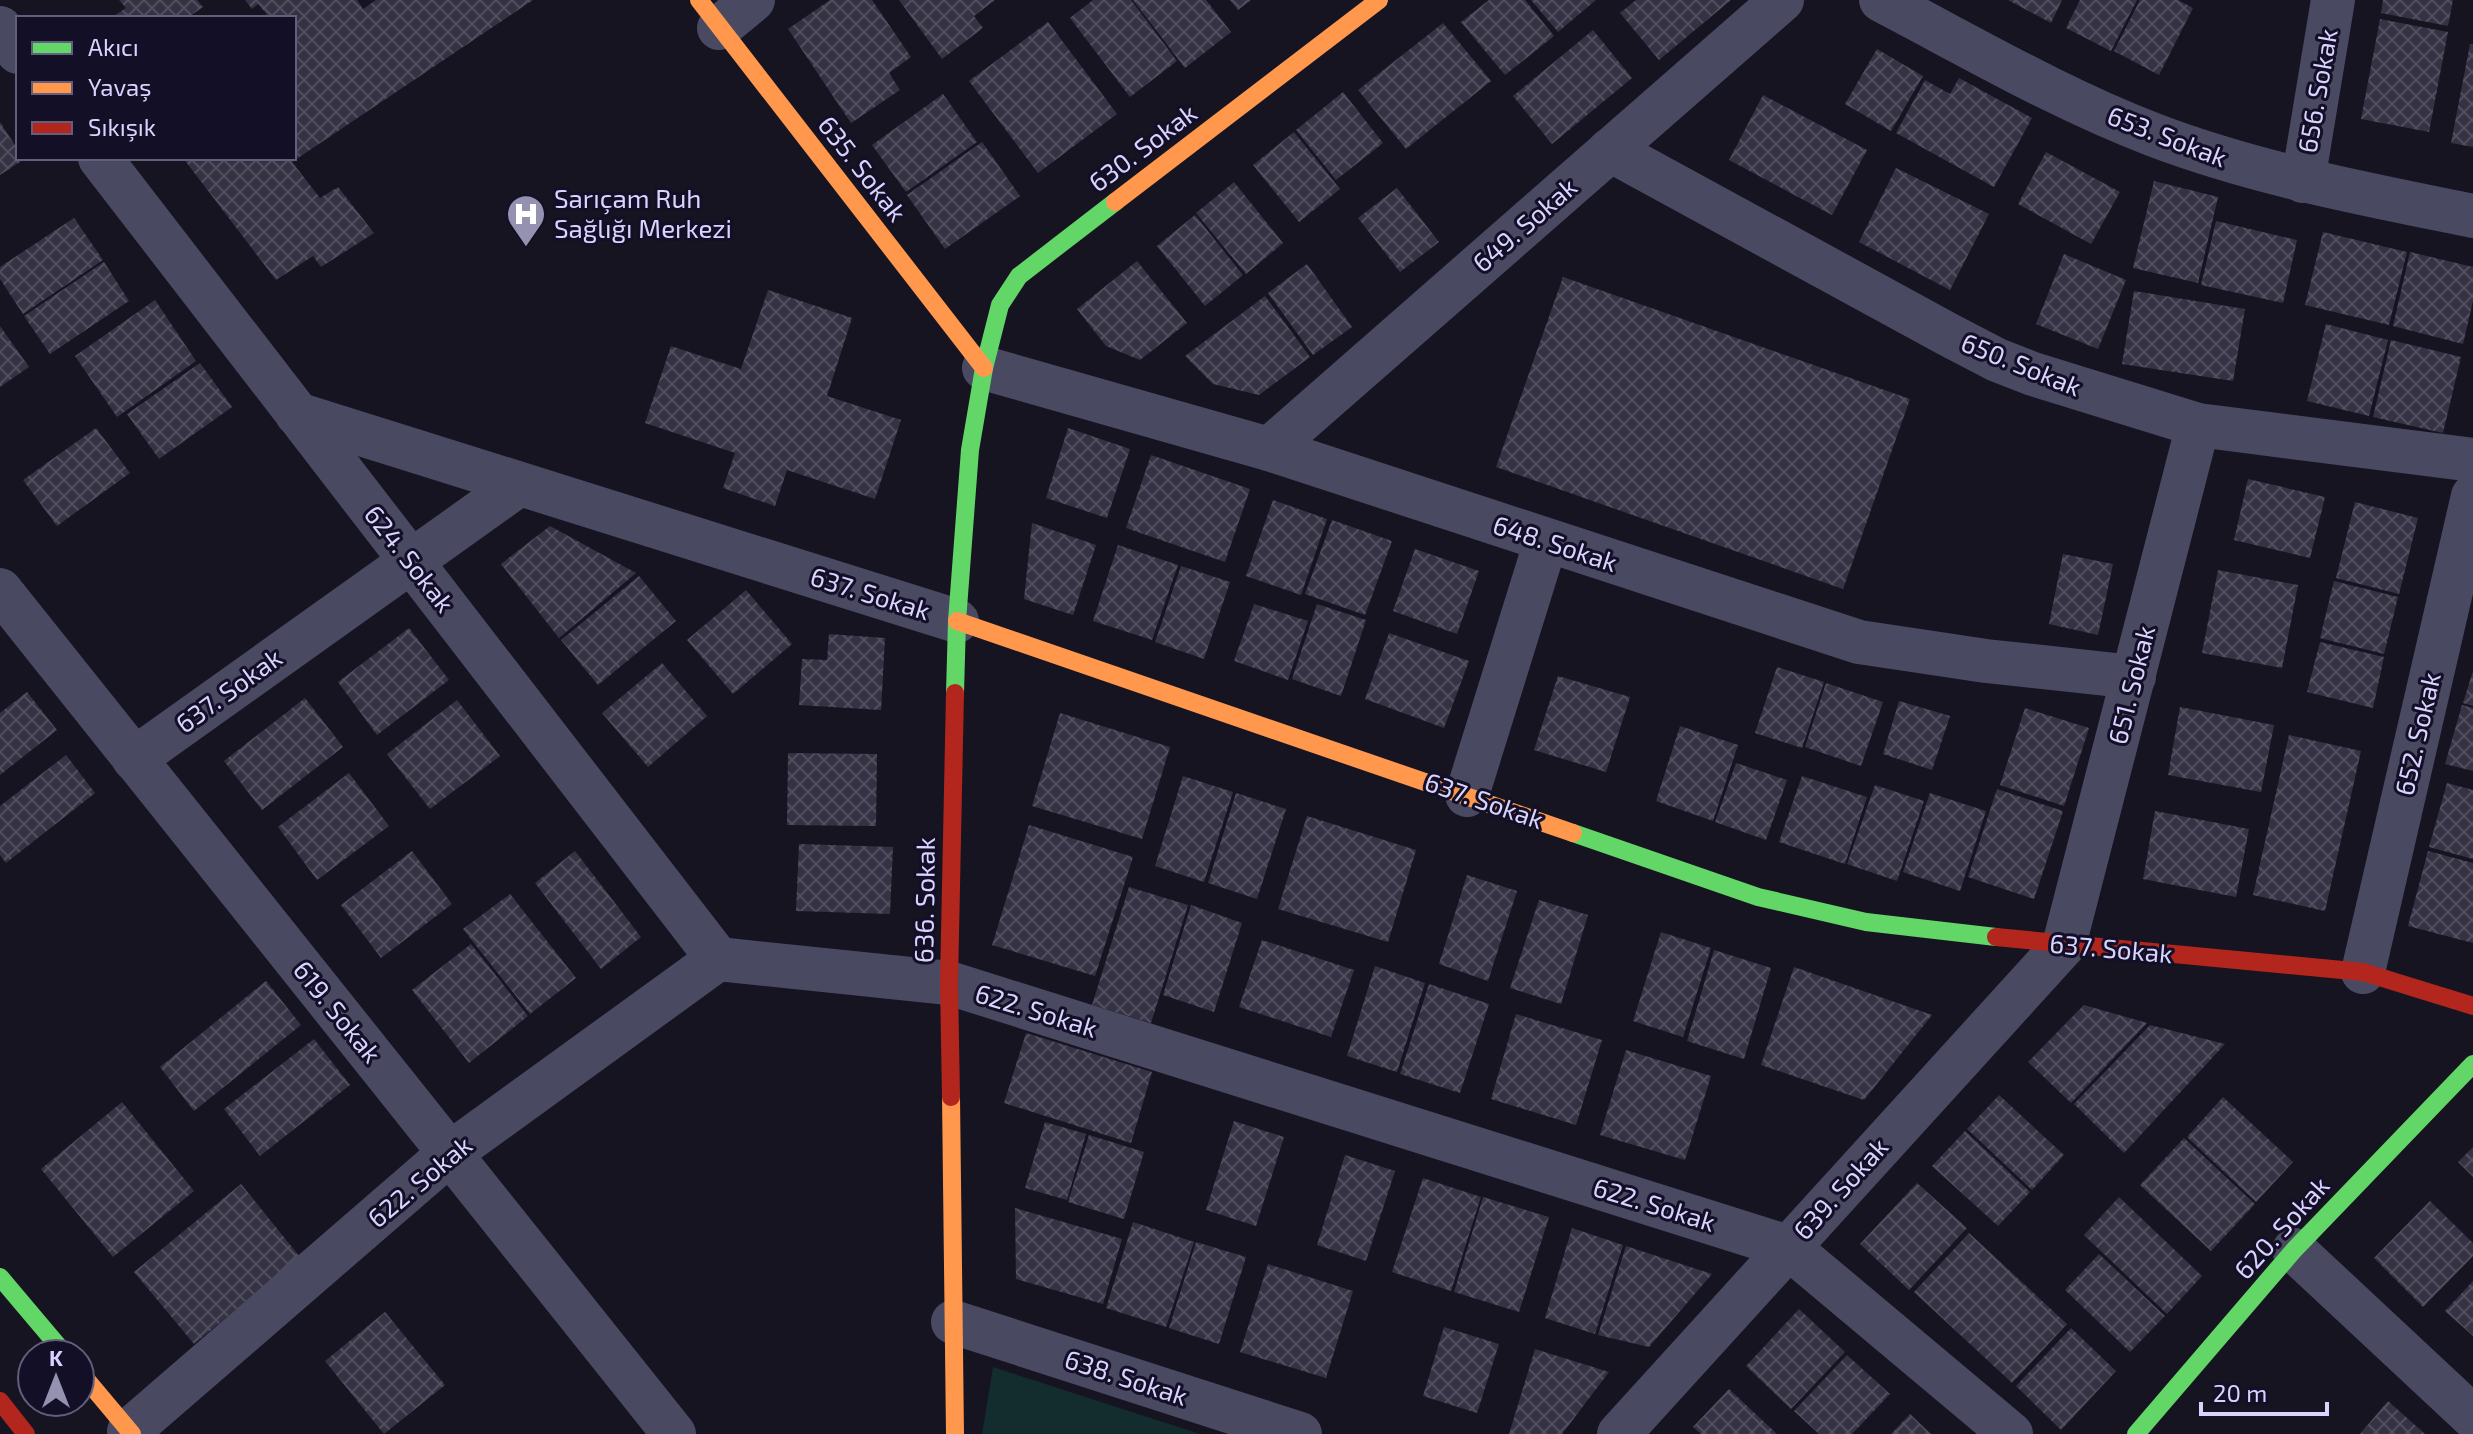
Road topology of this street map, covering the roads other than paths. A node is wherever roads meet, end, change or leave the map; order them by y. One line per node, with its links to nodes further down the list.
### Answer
1 (753, 0): 6 (street)
2 (1379, 0): 13 (street, 630. Sokak)
3 (1782, 0): 9 (street, 649. Sokak)
4 (1881, 0): 11 (street, 653. Sokak)
5 (2333, 0): 11 (street, 656. Sokak)
6 (709, 14): 13 (street, 635. Sokak)
7 (0, 28): 8 (street)
8 (16, 49)
9 (1610, 150): 15 (street, 650. Sokak); 16 (street, 649. Sokak)
10 (102, 160): 14 (street, 624. Sokak)
11 (2303, 181): 12 (street, 653. Sokak)
12 (2473, 216)
13 (984, 368): 16 (street, 648. Sokak); 23 (street, 636. Sokak)
14 (297, 414): 18 (street, 637. Sokak); 21 (street, 624. Sokak)
15 (2198, 425): 17 (street, 650. Sokak); 24 (street, 651. Sokak)
16 (1269, 449): 20 (street, 648. Sokak)
17 (2473, 460)
18 (518, 485): 21 (street, 637. Sokak); 23 (street, 637. Sokak)
19 (2473, 496): 29 (street, 652. Sokak)
20 (1546, 541): 24 (street, 648. Sokak); 26 (street)
21 (410, 561): 25 (street, 637. Sokak); 28 (street, 624. Sokak)
22 (0, 590): 25 (street, 619. Sokak)
23 (957, 621): 26 (street, 637. Sokak); 30 (street, 636. Sokak)
24 (2134, 677): 27 (street, 651. Sokak)
25 (134, 759): 33 (street, 619. Sokak)
26 (1467, 795): 27 (street, 637. Sokak)
27 (2064, 945): 29 (street, 637. Sokak); 34 (street, 639. Sokak)
28 (718, 959): 30 (street, 622. Sokak); 33 (street, 622. Sokak)
29 (2363, 972): 31 (street, 637. Sokak)
30 (949, 983): 34 (street, 622. Sokak); 37 (street, 636. Sokak)
31 (2473, 1006)
32 (2473, 1064): 35 (street, 620. Sokak)
33 (449, 1154): 42 (street, 622. Sokak); 44 (street, 619. Sokak)
34 (1788, 1247): 47 (street, 639. Sokak); 48 (street, 622. Sokak)
35 (2294, 1250): 41 (street); 49 (street, 620. Sokak)
36 (0, 1277): 38 (street)
37 (953, 1322): 45 (street, 636. Sokak); 46 (street, 638. Sokak)
38 (51, 1338)
39 (96, 1391): 42 (street)
40 (0, 1401): 43 (street)
41 (2473, 1417)
42 (130, 1432)
43 (26, 1434)
44 (674, 1434)
45 (955, 1434)
46 (1300, 1434)
47 (1619, 1434)
48 (2011, 1434)
49 (2136, 1434)

